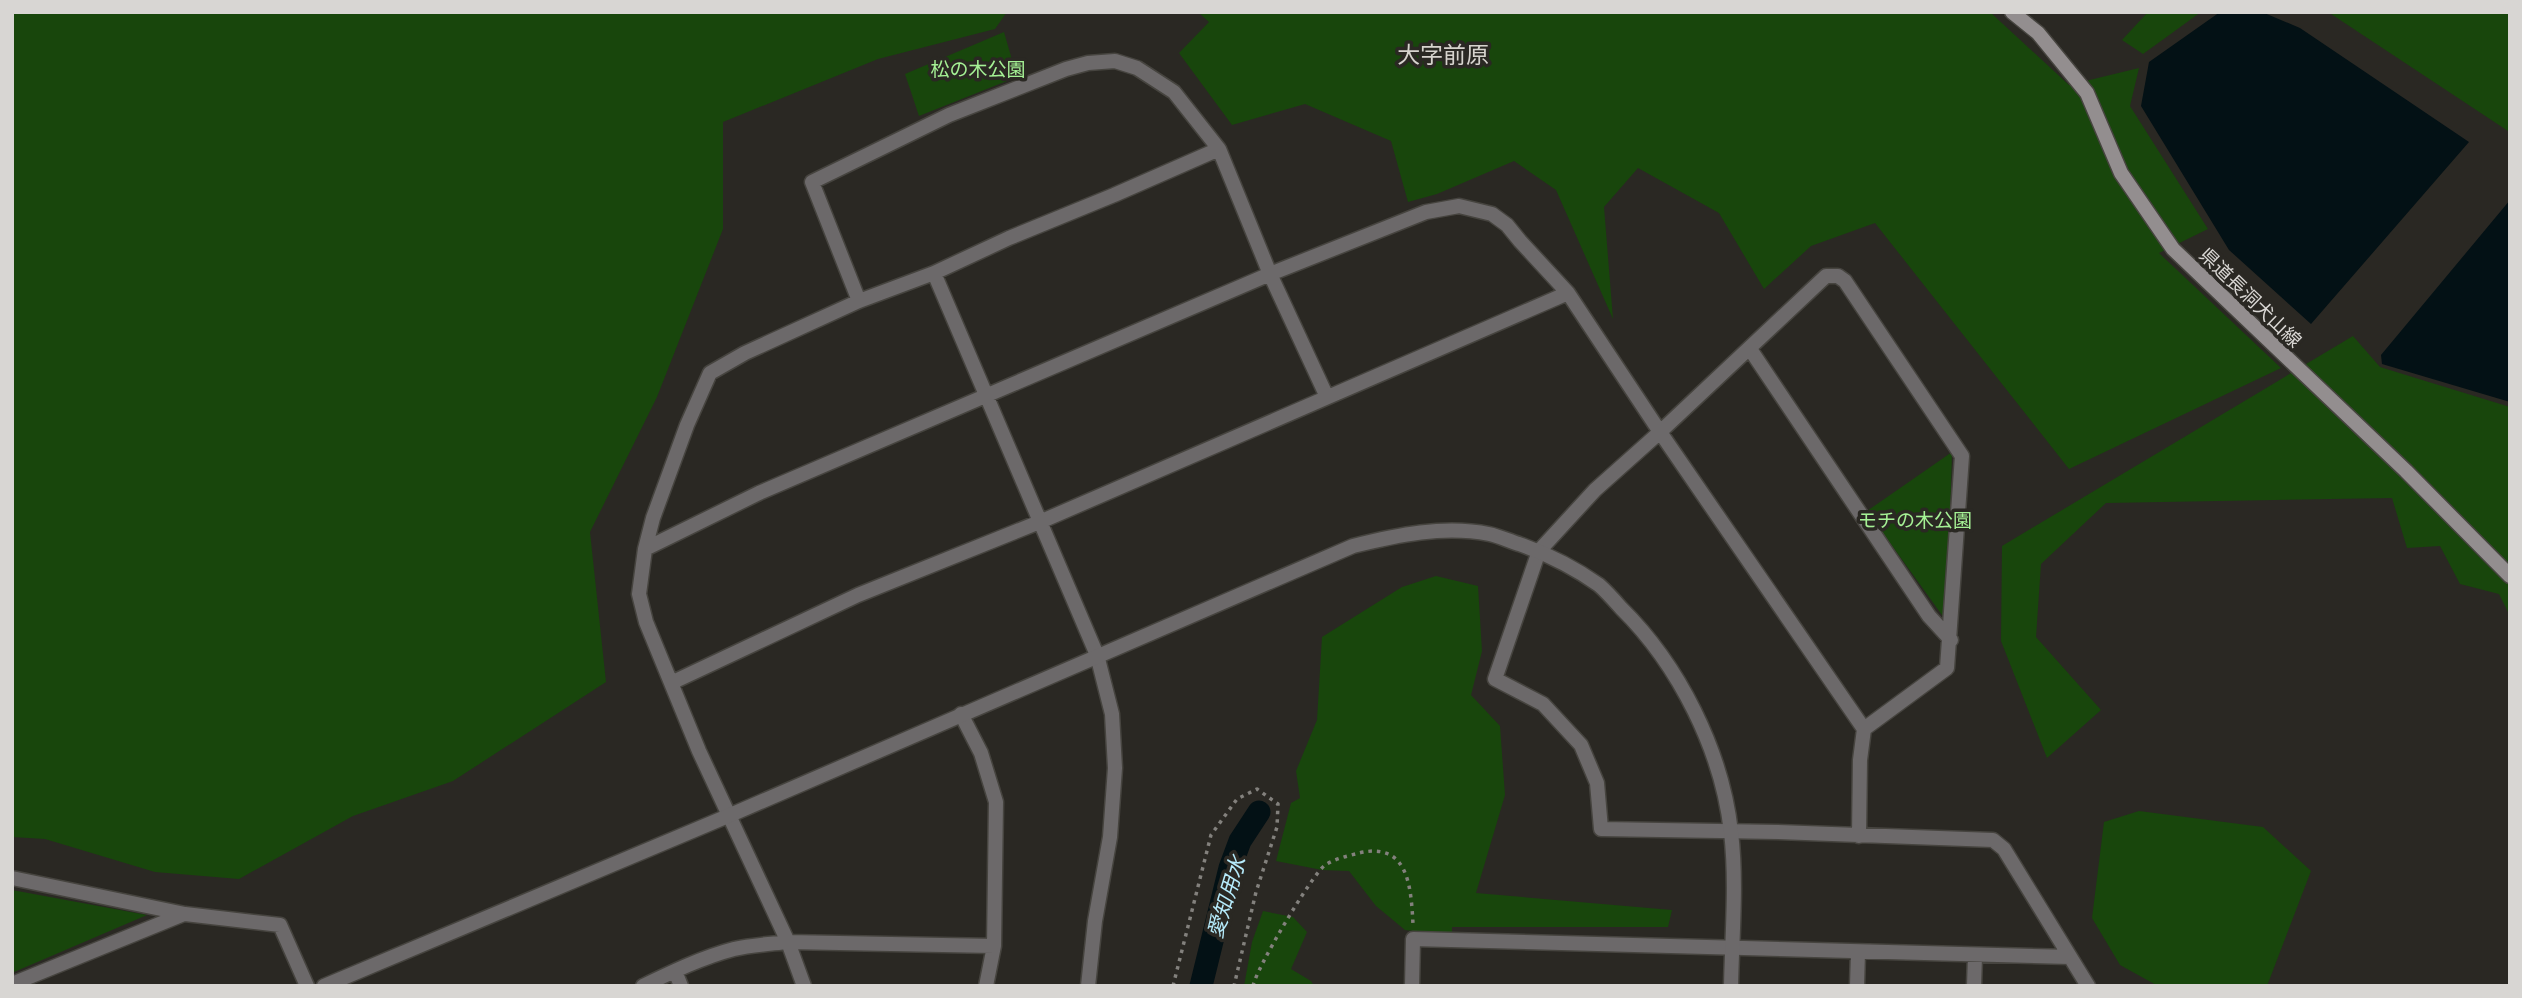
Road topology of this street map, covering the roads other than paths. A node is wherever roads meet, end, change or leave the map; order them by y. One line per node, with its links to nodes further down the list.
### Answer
1 (2012, 12): 14 (main road, 県道長洞犬山線)
2 (1219, 149): 3 (street); 4 (street); 6 (street)
3 (934, 273): 6 (street); 8 (street)
4 (1270, 274): 5 (street); 8 (street); 9 (street)
5 (1568, 293): 9 (street); 10 (street)
6 (859, 301): 12 (street)
7 (1750, 349): 10 (street); 15 (street); 15 (street)
8 (986, 396): 11 (street); 12 (street)
9 (1327, 397): 11 (street)
10 (1660, 432): 13 (street); 19 (street)
11 (1042, 522): 16 (street); 17 (street)
12 (645, 549): 17 (street)
13 (1539, 551): 16 (street); 21 (street); 21 (street)
14 (2510, 576)
15 (1951, 640): 19 (street)
16 (1097, 655): 18 (street); 39 (street)
17 (671, 683): 20 (street)
18 (961, 714): 20 (street); 26 (street)
19 (1864, 729): 22 (street)
20 (728, 816): 25 (street); 34 (street)
21 (1731, 831): 22 (street); 27 (street)
22 (1859, 836): 30 (street)
23 (12, 878): 24 (street)
24 (185, 914): 32 (street); 33 (street)
25 (788, 942): 26 (street); 31 (street); 37 (street)
26 (994, 946): 38 (street)
27 (1732, 946): 28 (street); 40 (street); 41 (street)
28 (1858, 952): 29 (street); 42 (street)
29 (1975, 956): 30 (street); 43 (street)
30 (2070, 957): 44 (street)
31 (675, 971): 35 (street); 36 (street)
32 (12, 984)
33 (307, 986)
34 (324, 986)
35 (643, 986)
36 (681, 986)
37 (804, 986)
38 (986, 986)
39 (1088, 986)
40 (1412, 986)
41 (1731, 986)
42 (1857, 986)
43 (1974, 986)
44 (2088, 986)

